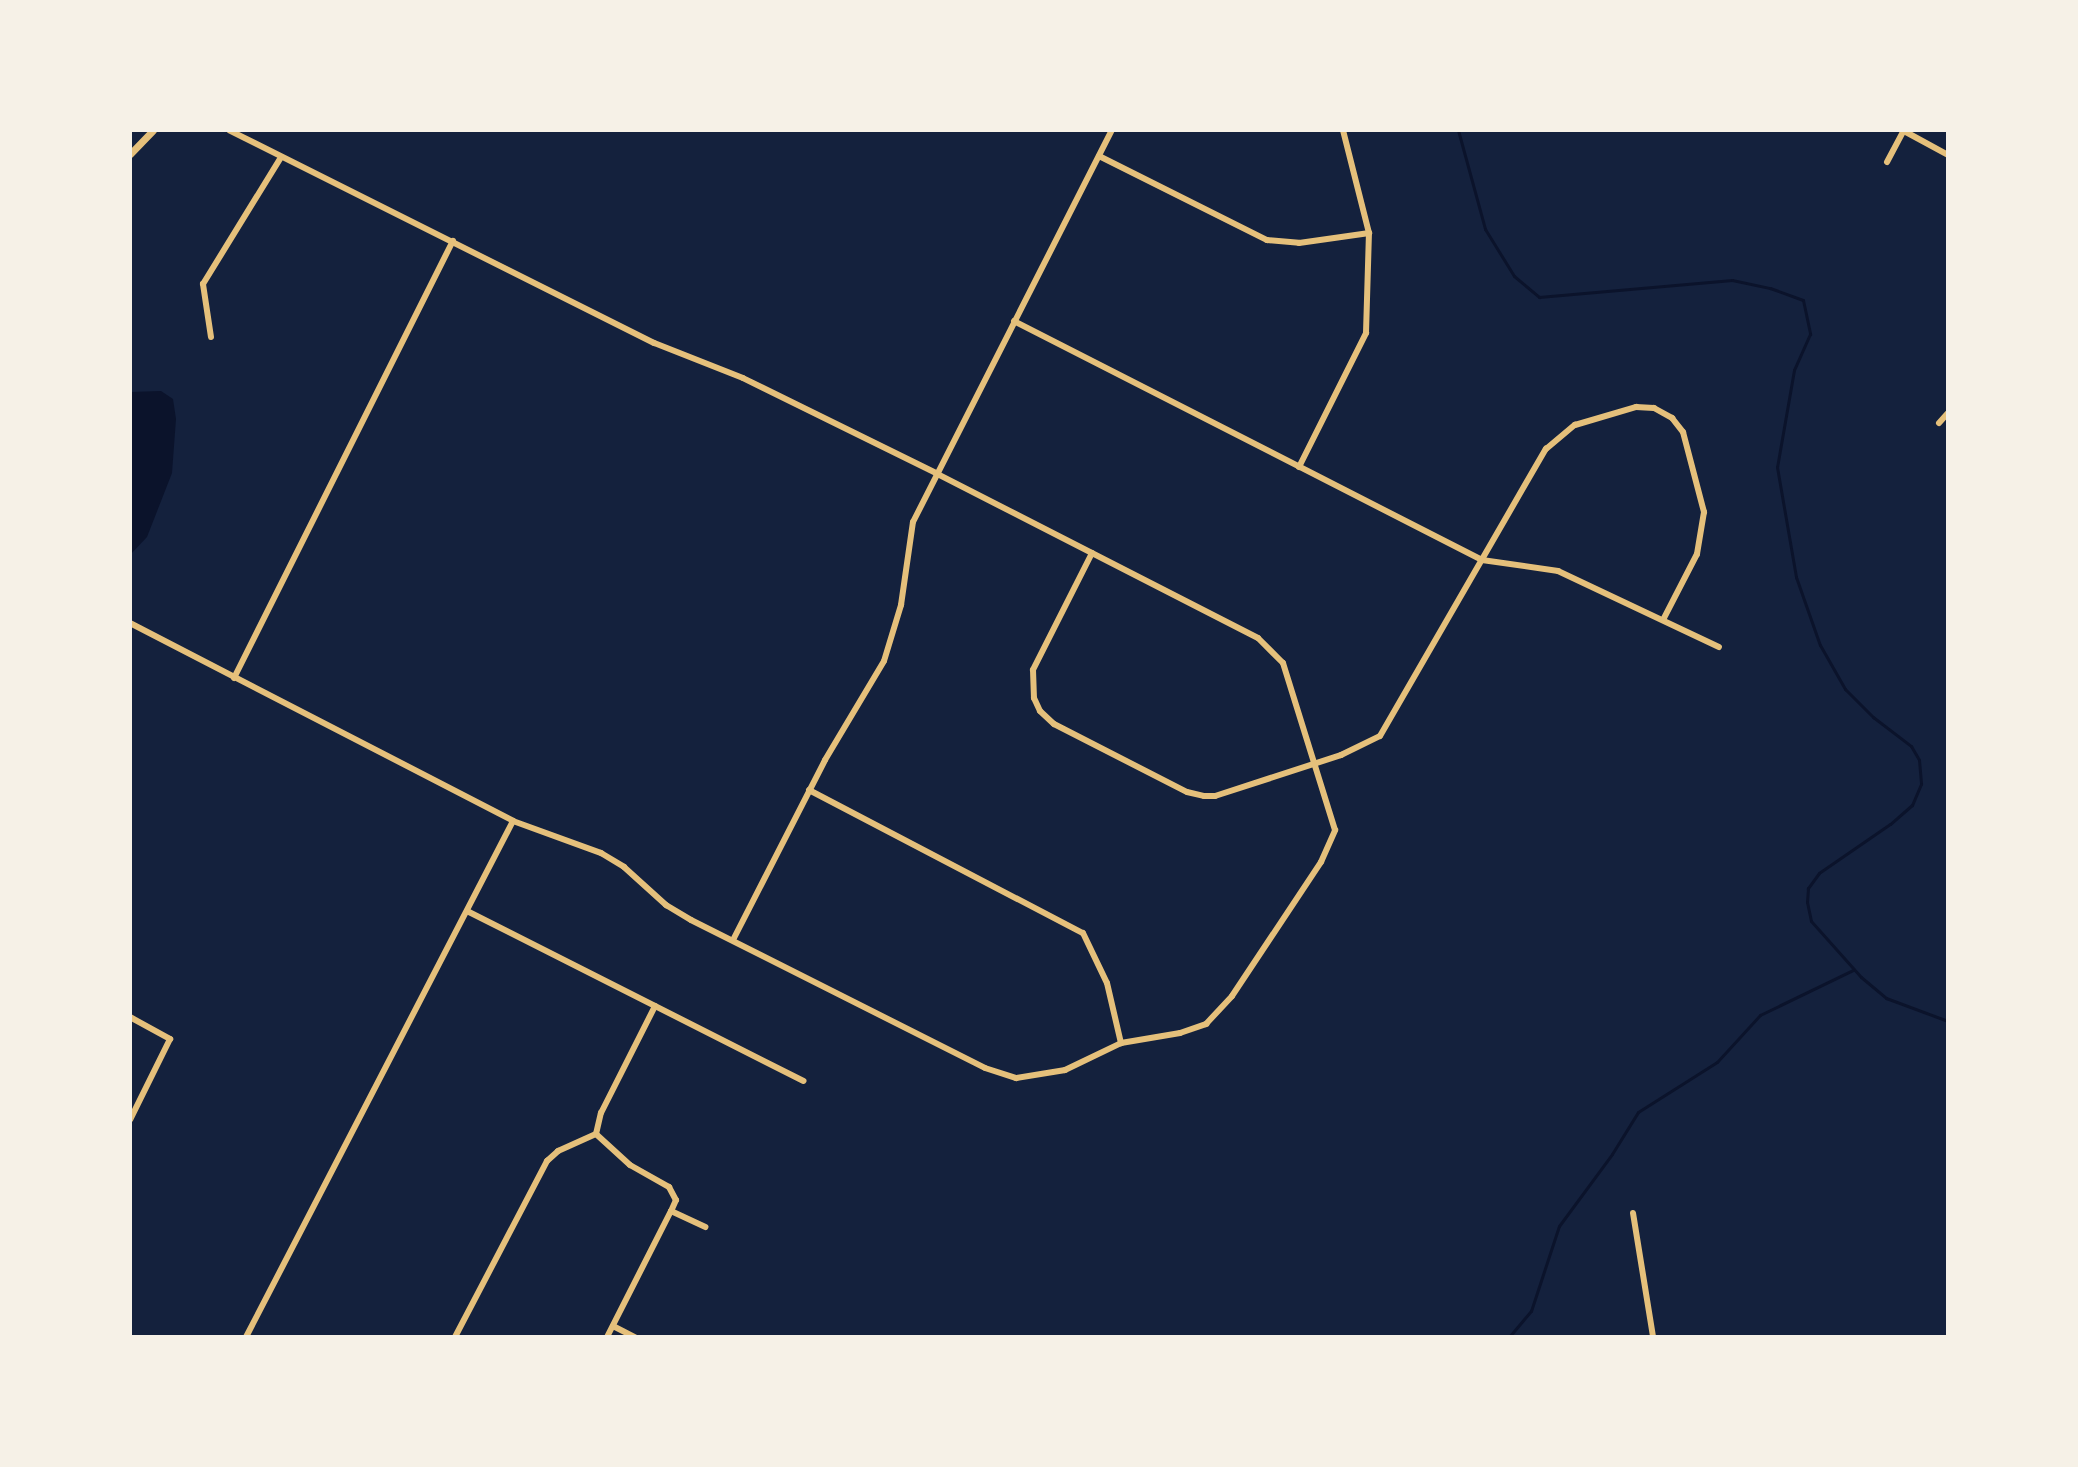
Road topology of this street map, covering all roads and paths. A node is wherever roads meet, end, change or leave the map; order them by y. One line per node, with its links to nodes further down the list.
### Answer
1 (153, 130): 6 (street)
2 (229, 130): 9 (street)
3 (1112, 130): 8 (street)
4 (1343, 130): 11 (street)
5 (1904, 130): 7 (street); 10 (street)
6 (130, 154)
7 (1948, 155)
8 (1099, 156): 11 (street); 13 (street)
9 (281, 157): 12 (street); 14 (street)
10 (1887, 162)
11 (1369, 233): 17 (street)
12 (453, 241): 18 (street); 24 (street)
13 (1014, 321): 17 (street); 18 (street)
14 (211, 337)
15 (1948, 413): 16 (street)
16 (1939, 423)
17 (1299, 467): 20 (street)
18 (936, 473): 19 (street); 26 (street)
19 (1092, 553): 25 (street); 25 (street)
20 (1482, 560): 21 (street); 21 (street); 25 (street)
21 (1663, 620): 23 (street)
22 (130, 623): 24 (street)
23 (1719, 647)
24 (234, 678): 27 (street)
25 (1317, 762): 32 (street)
26 (809, 790): 29 (street); 32 (street)
27 (513, 821): 28 (street); 29 (street)
28 (467, 911): 30 (street); 40 (street)
29 (733, 940): 32 (street)
30 (655, 1006): 33 (street); 35 (street)
31 (130, 1017): 34 (street)
32 (1121, 1043)
33 (803, 1081)
34 (130, 1120)
35 (596, 1134): 36 (street); 41 (street)
36 (671, 1211): 38 (street); 39 (street)
37 (1633, 1213): 44 (street)
38 (705, 1227)
39 (613, 1326): 42 (street); 43 (street)
40 (246, 1337)
41 (455, 1337)
42 (607, 1337)
43 (635, 1337)
44 (1653, 1337)

